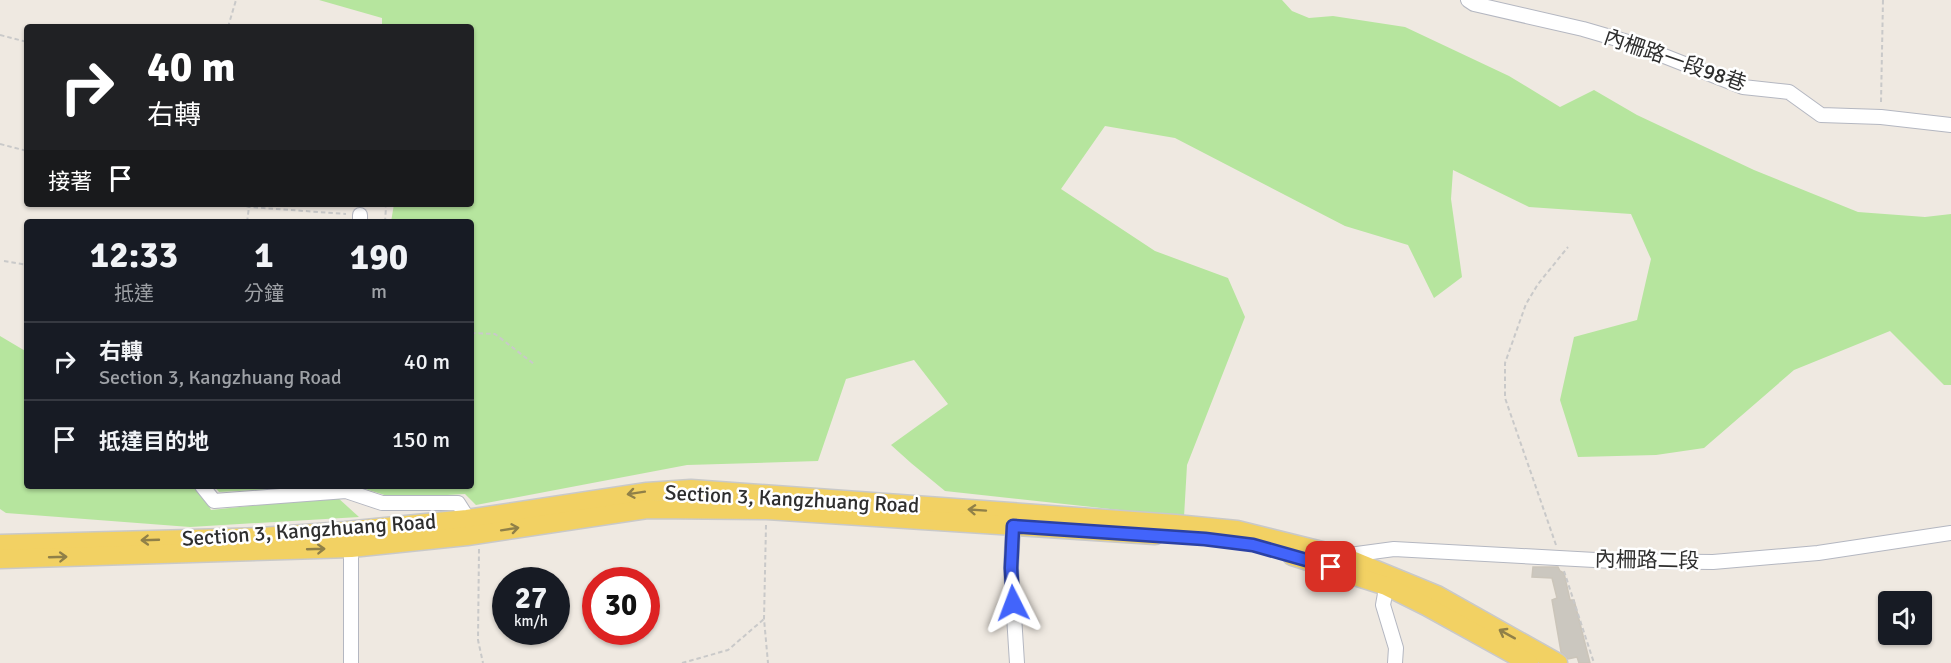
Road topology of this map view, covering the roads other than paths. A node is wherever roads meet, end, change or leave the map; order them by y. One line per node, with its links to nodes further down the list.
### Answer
1 (1468, 0): 2 (street, 內柵路一段98巷)
2 (1951, 126)
3 (204, 489): 4 (street)
4 (467, 519): 7 (street); 8 (main road, Section 3, Kangzhuang Road, one-way to 8); 10 (main road, Section 3, Kangzhuang Road, one-way to 4)
5 (1013, 526): 7 (main road, Section 3, Kangzhuang Road, one-way to 5); 12 (main road, Section 3, Kangzhuang Road); 14 (street)
6 (1951, 533): 10 (street, 內柵路二段)
7 (479, 534): 9 (main road, Section 3, Kangzhuang Road)
8 (0, 544)
9 (351, 548): 11 (main road, Section 3, Kangzhuang Road, one-way to 9); 13 (street)
10 (1342, 556): 12 (main road, Section 3, Kangzhuang Road)
11 (0, 558)
12 (1387, 581): 15 (street); 16 (main road, Section 3, Kangzhuang Road); 17 (main road, Section 3, Kangzhuang Road, one-way to 12)
13 (351, 663)
14 (1017, 663)
15 (1395, 663)
16 (1529, 663)
17 (1558, 663)

